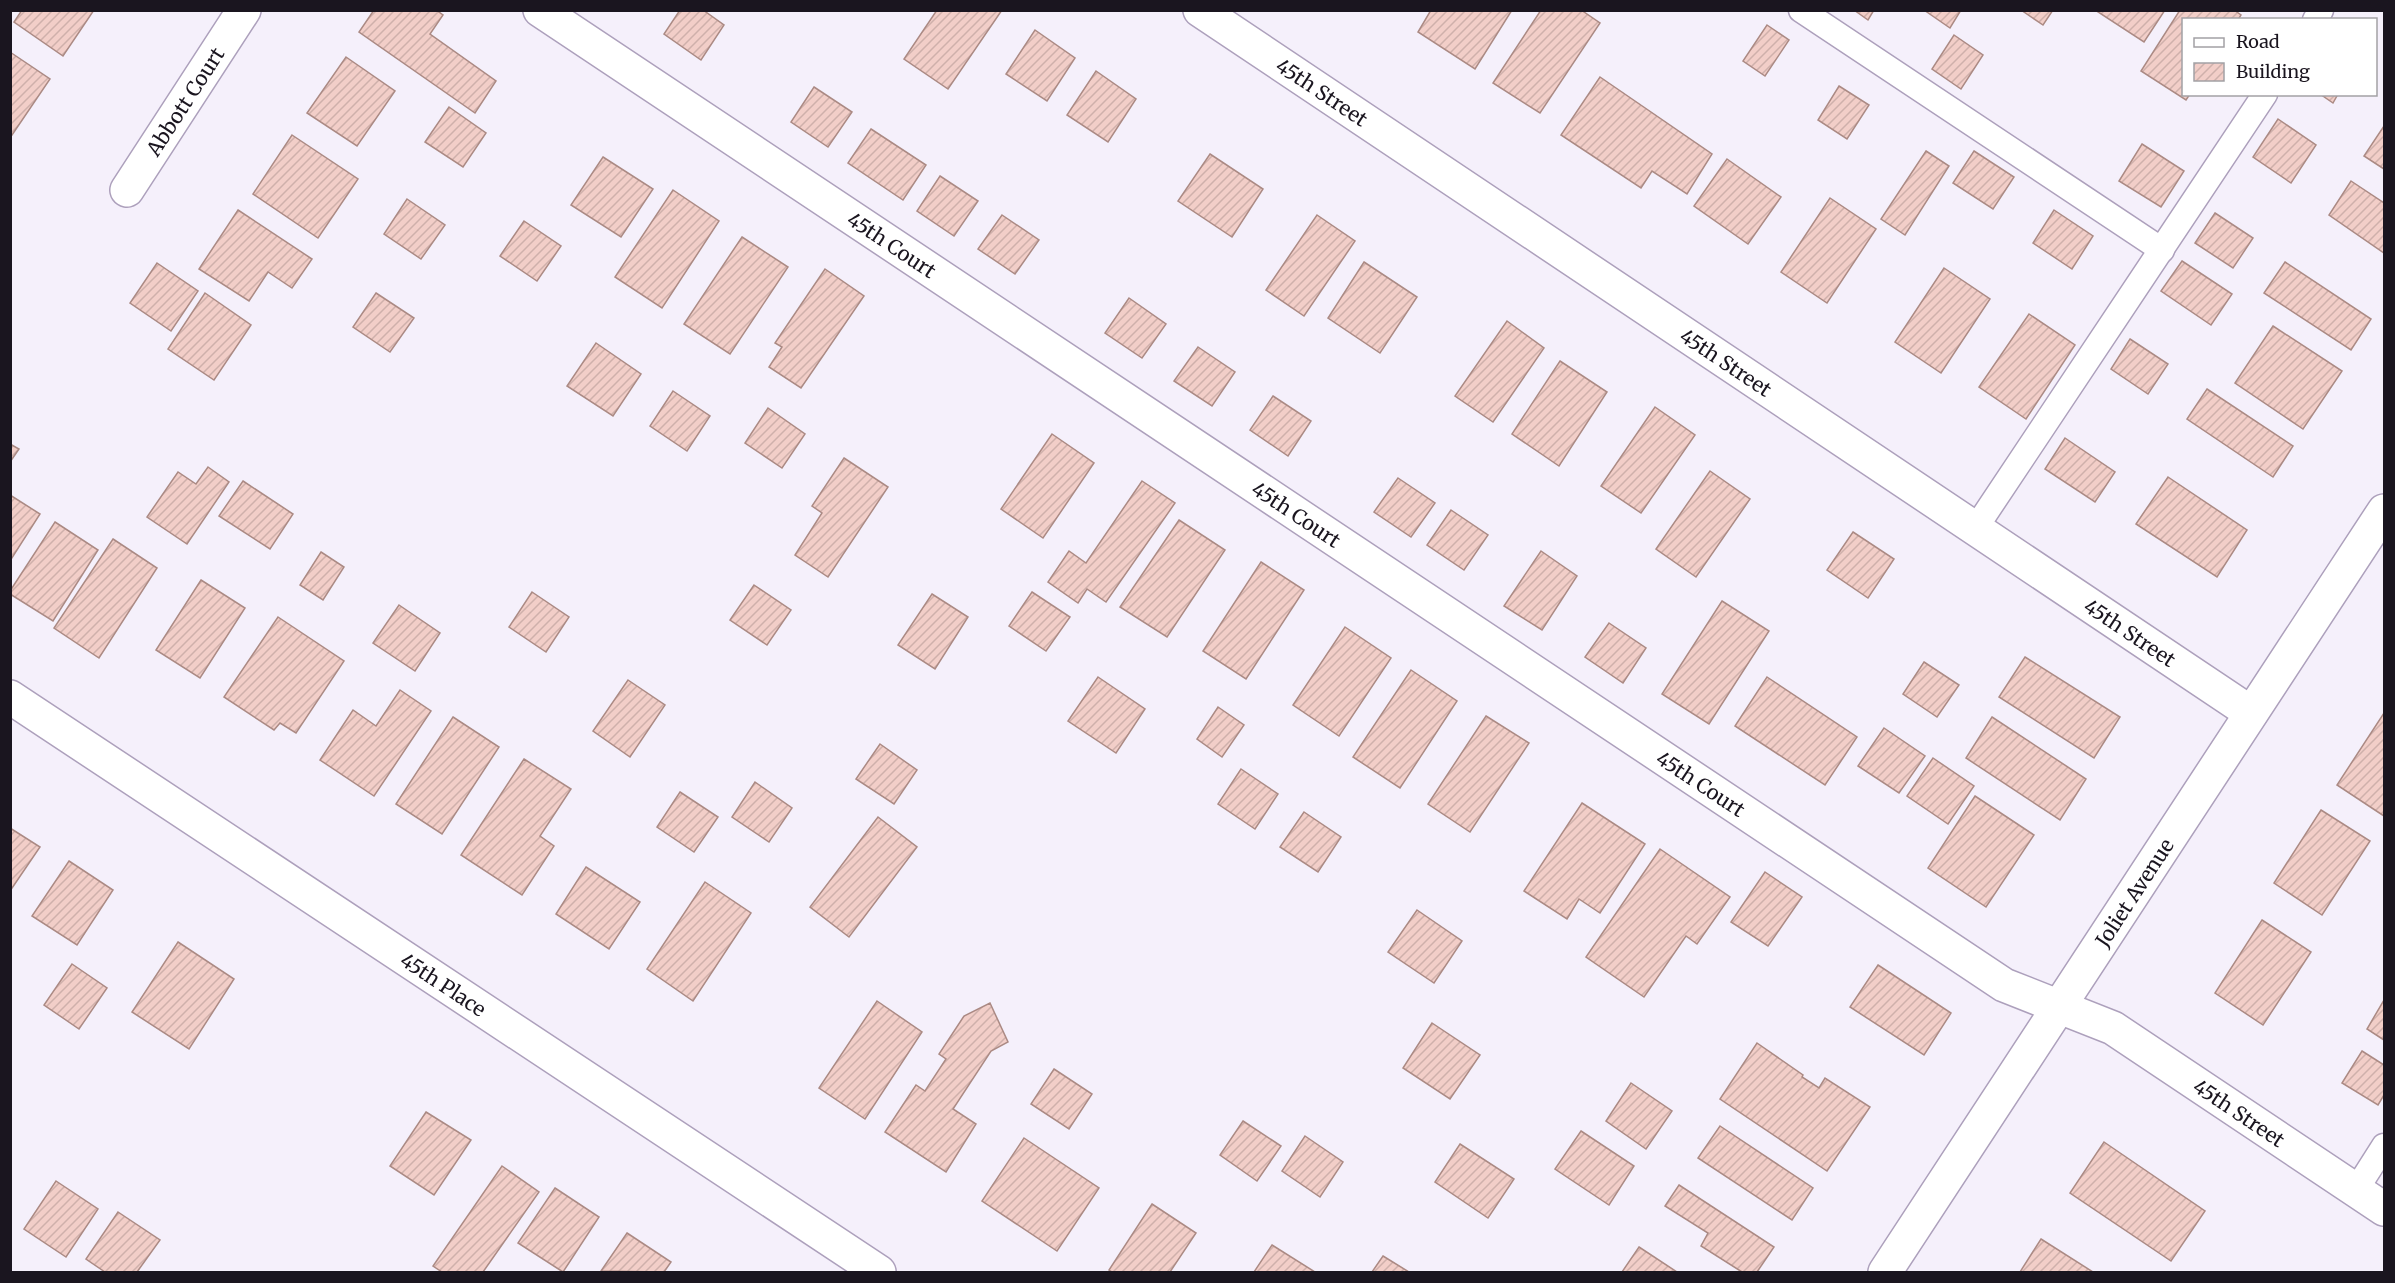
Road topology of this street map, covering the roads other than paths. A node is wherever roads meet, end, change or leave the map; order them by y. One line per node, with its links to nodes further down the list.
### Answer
1 (244, 10): 6 (street, Abbott Court)
2 (540, 10): 12 (street, 45th Court)
3 (1200, 10): 9 (street, 45th Street)
4 (1801, 10): 7 (lane)
5 (2264, 96): 7 (lane)
6 (127, 190)
7 (2162, 250): 9 (lane)
8 (2385, 511): 11 (street, Joliet Avenue)
9 (1975, 529): 11 (street, 45th Street)
10 (10, 697): 16 (street, 45th Place)
11 (2251, 713): 12 (street, Joliet Avenue)
12 (2059, 1007): 14 (street, 45th Street); 17 (street, Joliet Avenue)
13 (2385, 1146): 14 (lane)
14 (2356, 1190): 15 (street, 45th Street)
15 (2385, 1209)
16 (879, 1272)
17 (1885, 1272)

